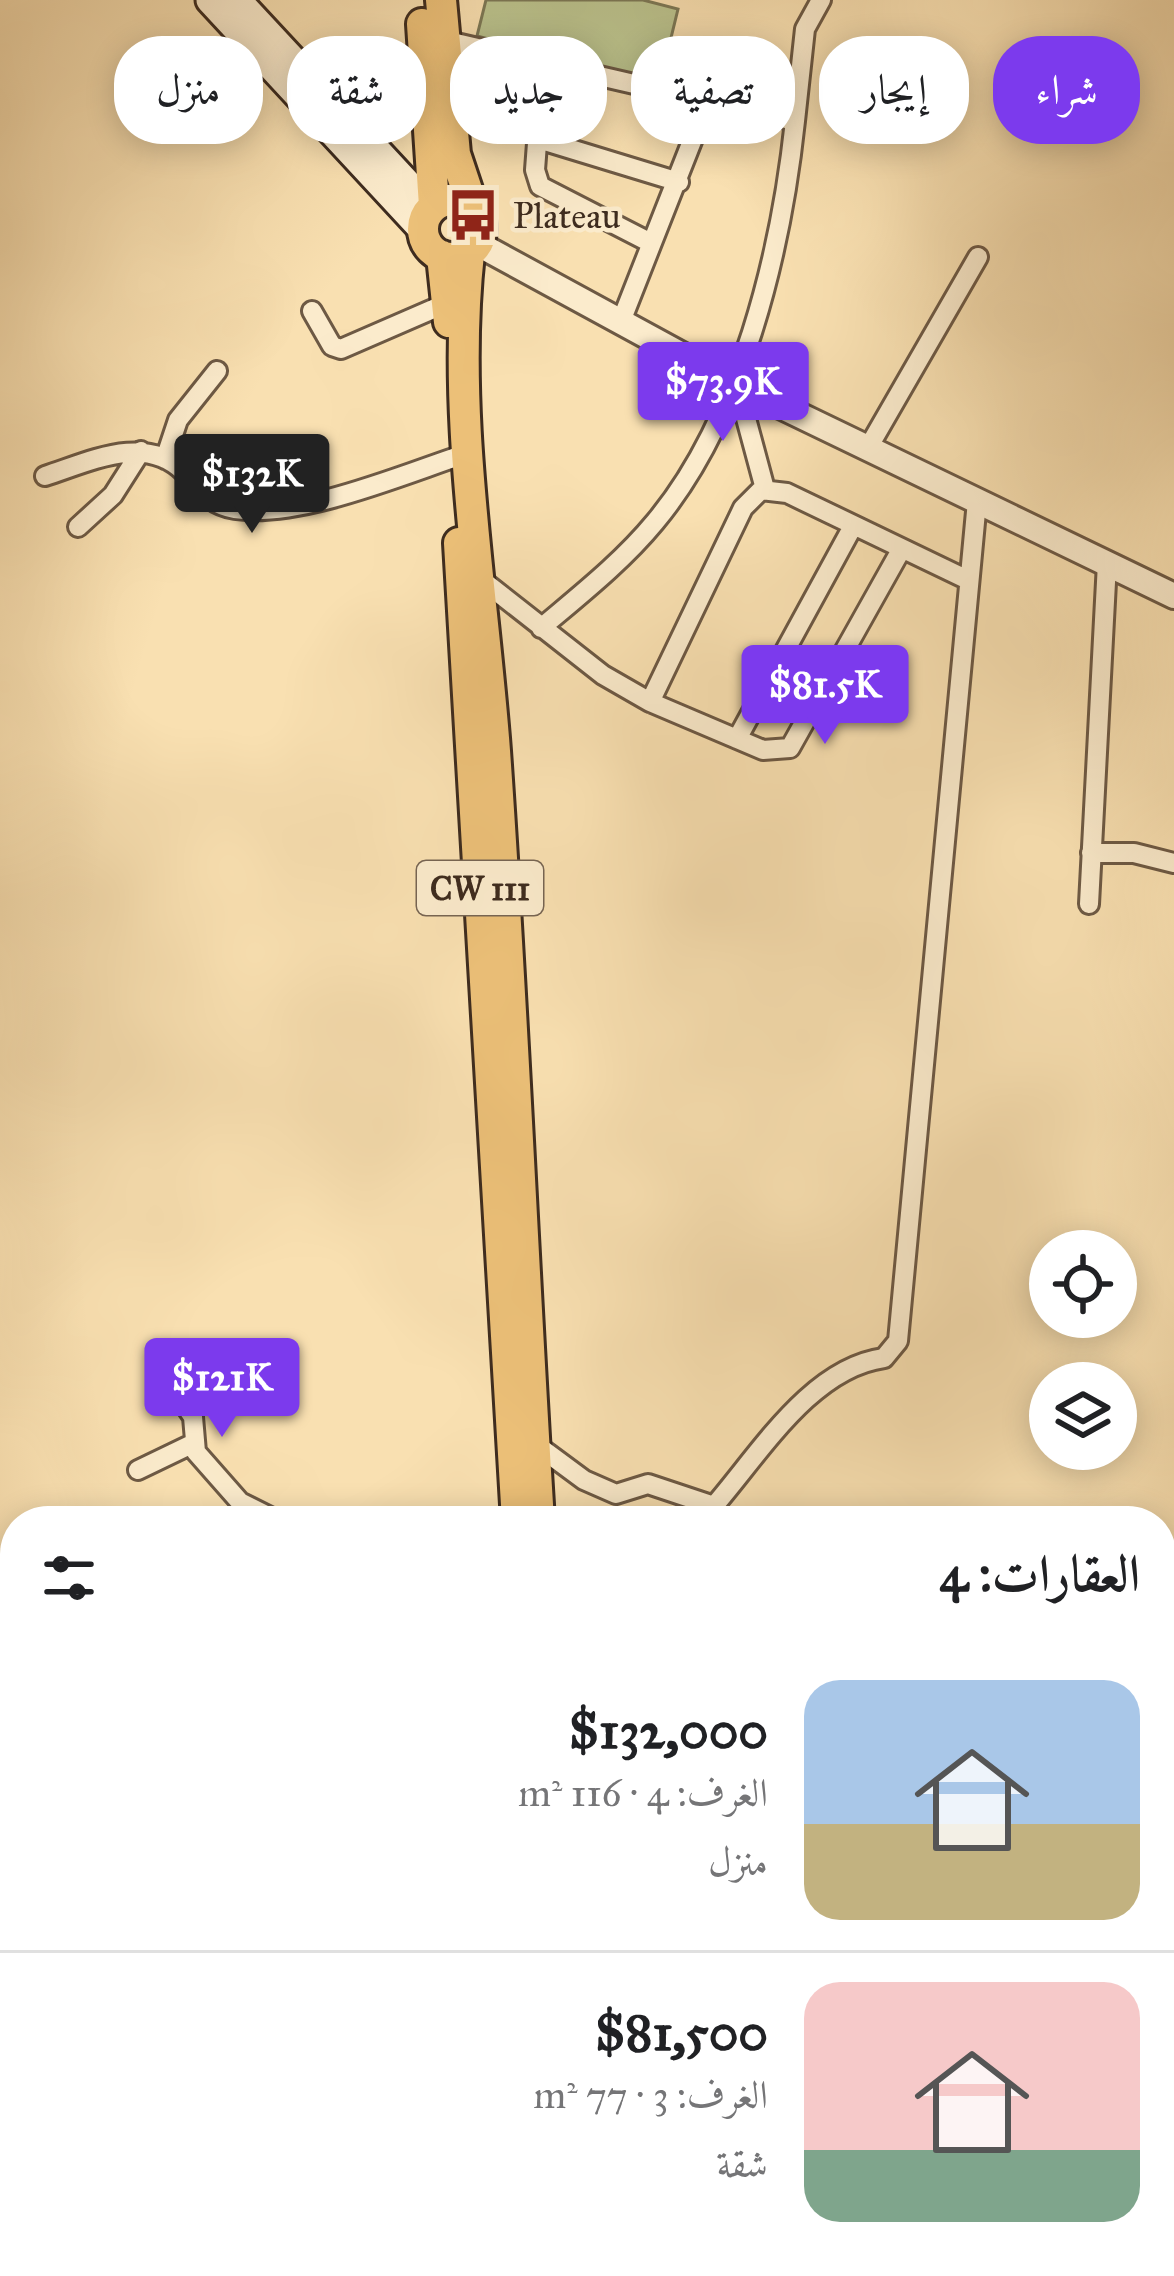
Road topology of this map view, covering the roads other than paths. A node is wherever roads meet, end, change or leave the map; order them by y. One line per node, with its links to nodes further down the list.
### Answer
1 (210, 0): 15 (main road)
2 (237, 0): 15 (main road)
3 (420, 0): 15 (main road)
4 (441, 0): 6 (main road)
5 (821, 0): 8 (street)
6 (443, 40): 7 (street); 14 (main road)
7 (450, 42)
8 (795, 121)
9 (538, 144): 16 (street)
10 (554, 144): 13 (street)
11 (692, 144): 13 (street)
12 (791, 144): 23 (street)
13 (679, 182): 16 (street)
14 (473, 208): 15 (main road); 17 (main road)
15 (429, 215): 17 (main road)
16 (651, 243): 21 (street)
17 (463, 251): 19 (main road, CW 111); 21 (street); 35 (main road, CW 111)
18 (978, 256): 24 (street)
19 (447, 302): 20 (street); 26 (main road, CW 111)
20 (312, 311)
21 (620, 324): 23 (street)
22 (217, 371): 27 (street)
23 (737, 385): 24 (street); 29 (street); 38 (street)
24 (868, 448): 30 (street)
25 (141, 451): 27 (street); 28 (street); 31 (street)
26 (459, 456): 27 (street); 49 (main road, CW 111)
27 (165, 459)
28 (45, 476)
29 (765, 489): 32 (street); 39 (street)
30 (977, 501): 34 (street); 36 (street)
31 (77, 527)
32 (852, 528): 33 (street); 40 (street)
33 (902, 550): 36 (street); 40 (street)
34 (1107, 563): 37 (street); 41 (street)
35 (482, 580): 38 (street); 46 (main road, CW 111)
36 (968, 580): 52 (street)
37 (1174, 596)
38 (541, 628): 39 (street)
39 (650, 702): 40 (street)
40 (737, 739)
41 (1091, 853): 42 (street); 43 (street)
42 (1174, 863)
43 (1089, 904)
44 (166, 1377): 45 (street)
45 (192, 1444): 47 (street); 48 (street)
46 (534, 1444): 50 (main road, CW 111); 51 (street)
47 (138, 1470)
48 (248, 1506)
49 (516, 1506)
50 (538, 1506)
51 (697, 1506)
52 (721, 1506)

